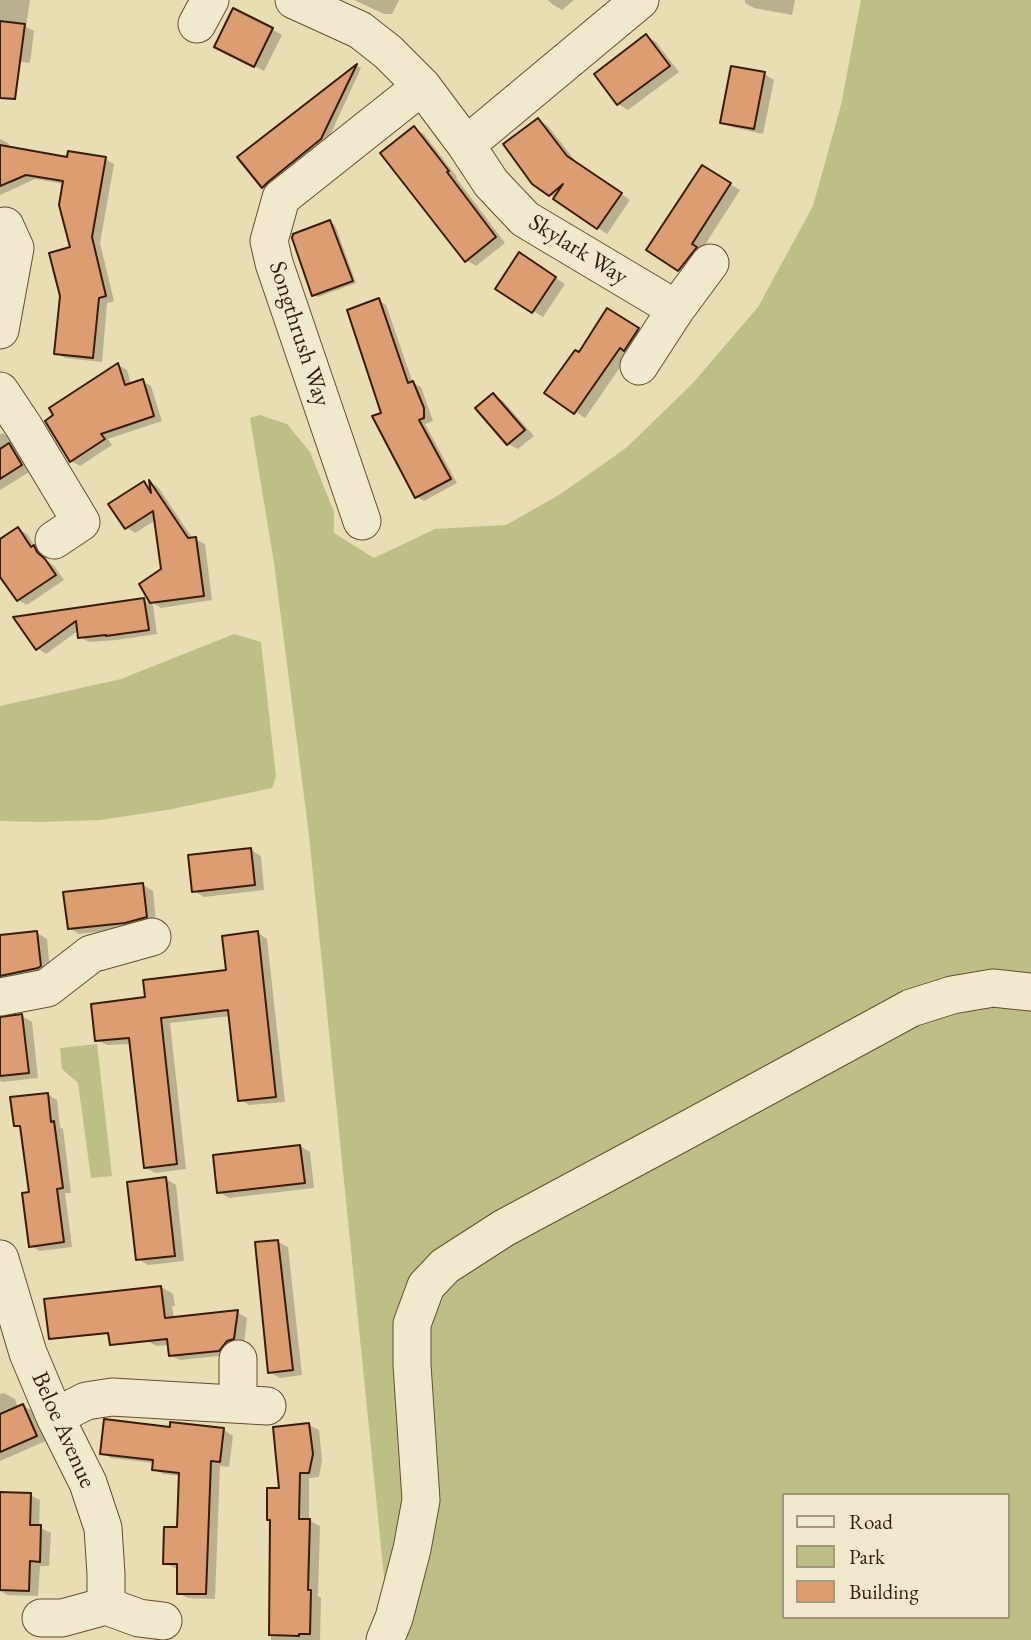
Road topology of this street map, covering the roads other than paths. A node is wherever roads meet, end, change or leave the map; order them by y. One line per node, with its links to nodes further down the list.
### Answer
1 (294, 0): 3 (street, Skylark Way)
2 (640, 0): 4 (street)
3 (422, 86): 4 (street, Skylark Way); 11 (street, Songthrush Way)
4 (466, 145): 7 (street, Skylark Way)
5 (20, 239): 8 (street)
6 (710, 263): 7 (street)
7 (676, 309): 9 (street)
8 (0, 330)
9 (639, 366)
10 (0, 391): 12 (street)
11 (362, 521)
12 (78, 533)
13 (152, 937): 15 (street)
14 (1031, 992): 22 (street)
15 (0, 997)
16 (0, 1259): 18 (street, Beloe Avenue)
17 (238, 1359): 18 (street)
18 (55, 1417): 19 (street, Beloe Avenue)
19 (106, 1606): 20 (street); 21 (street)
20 (41, 1618)
21 (163, 1620)
22 (385, 1640)

